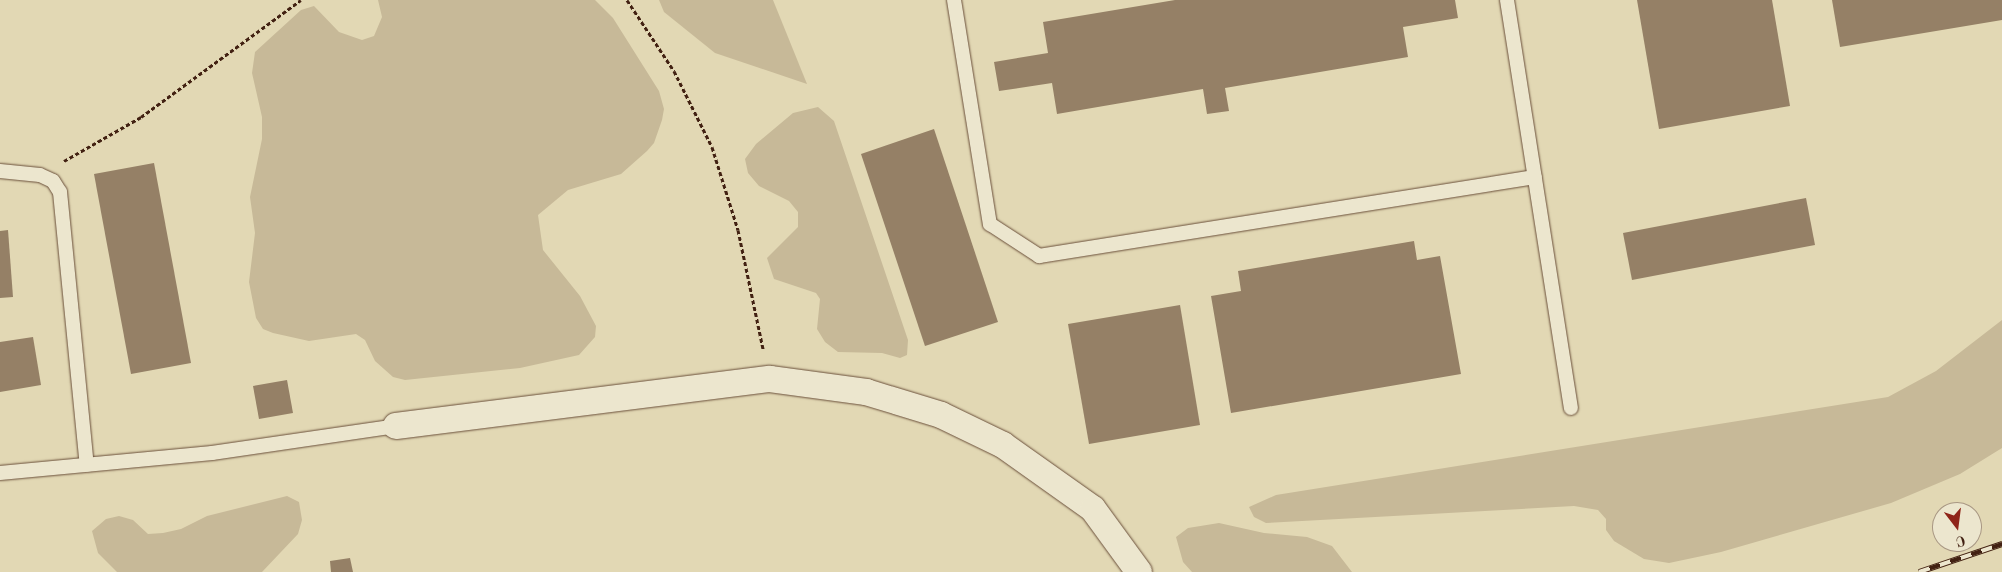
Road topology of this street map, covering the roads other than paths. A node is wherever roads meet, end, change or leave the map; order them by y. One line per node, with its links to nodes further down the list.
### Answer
1 (954, 0): 4 (lane)
2 (1507, 0): 4 (lane)
3 (0, 171): 7 (lane)
4 (1534, 177): 5 (lane)
5 (1571, 408)
6 (396, 426): 7 (lane); 9 (street)
7 (86, 465): 8 (lane)
8 (0, 473)
9 (1138, 572)

